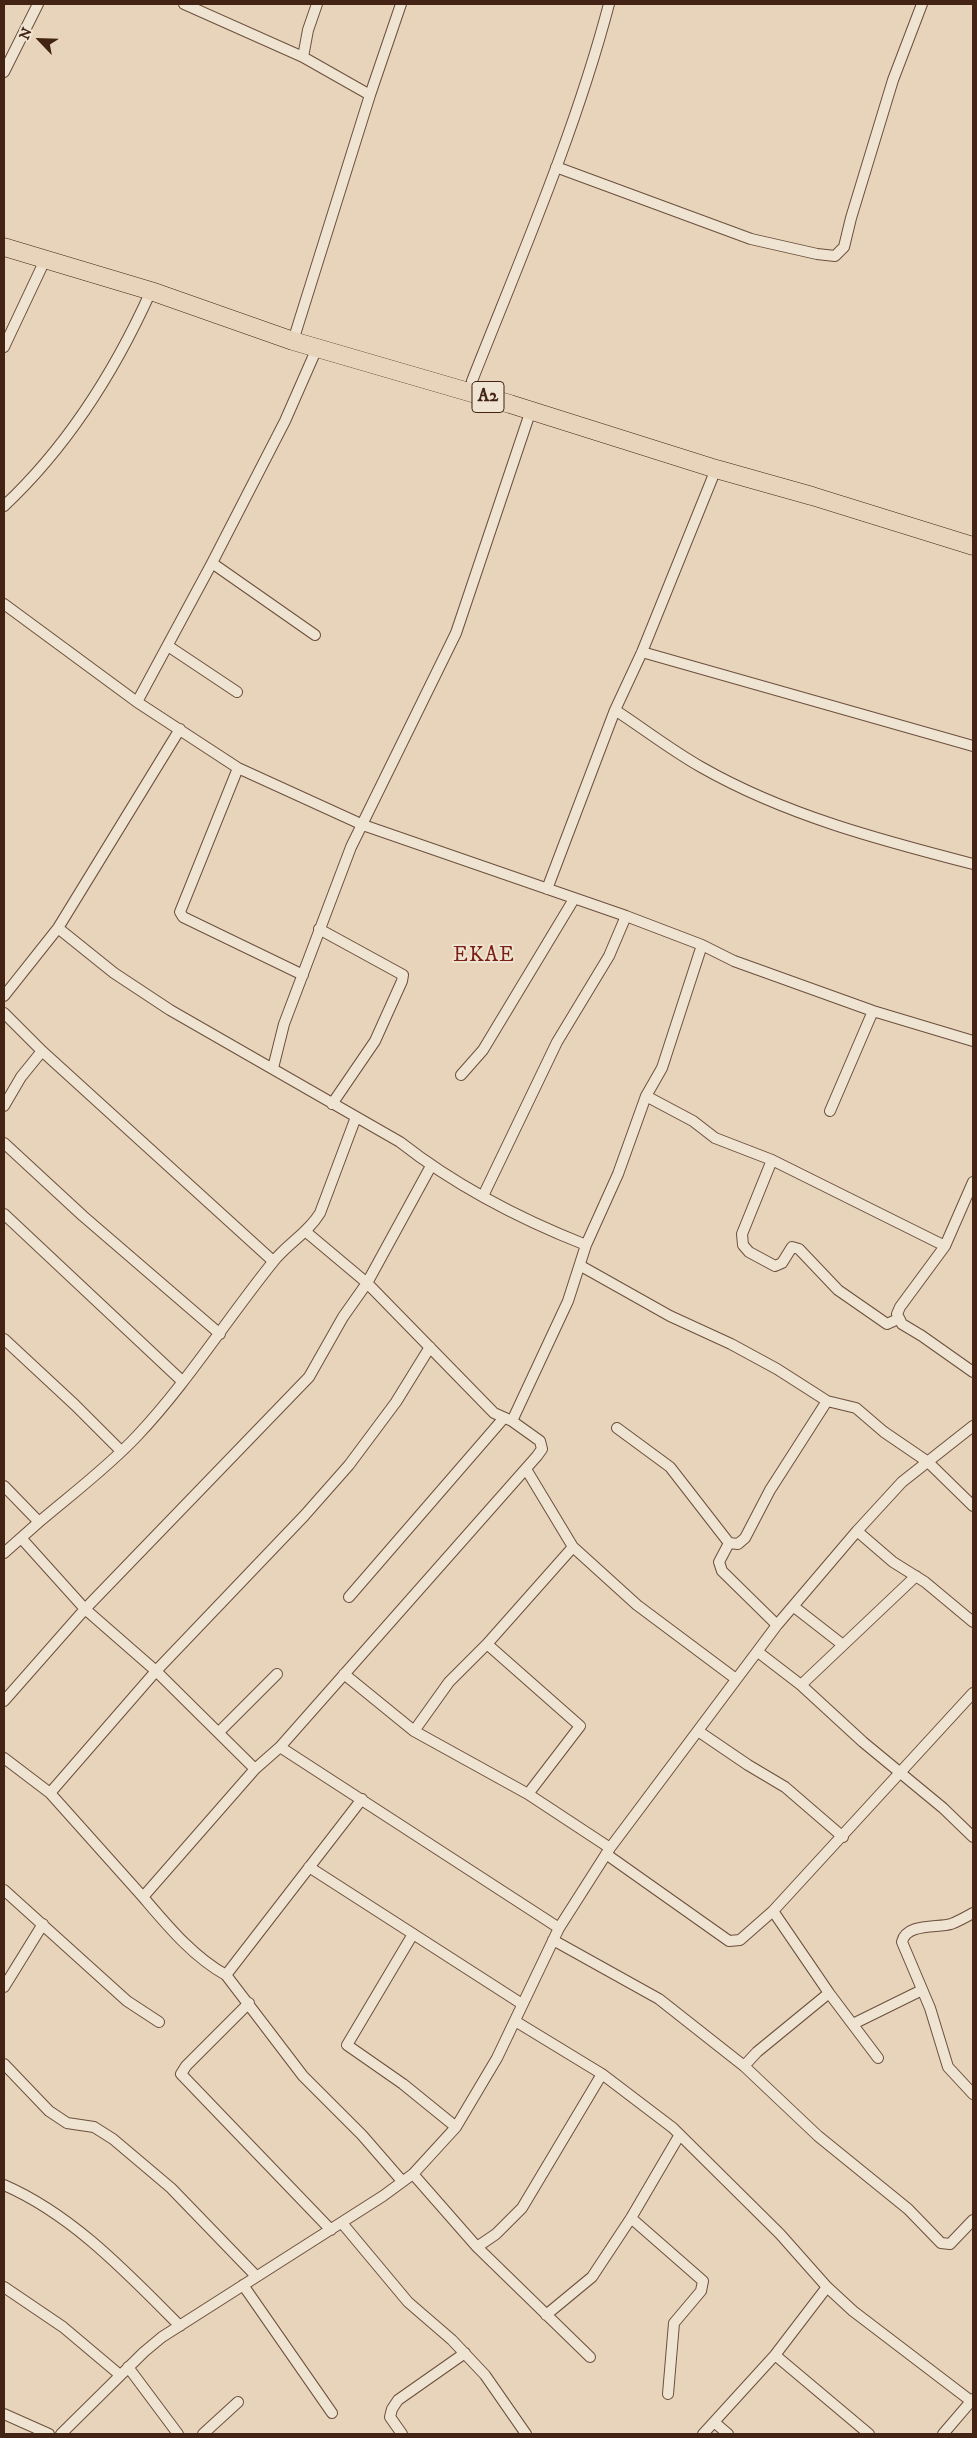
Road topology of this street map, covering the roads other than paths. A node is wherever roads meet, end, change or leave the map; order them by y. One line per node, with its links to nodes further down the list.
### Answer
1 (38, 4): 8 (street)
2 (184, 4): 7 (street)
3 (318, 4): 7 (street)
4 (401, 4): 9 (street)
5 (610, 4): 10 (street)
6 (922, 4): 10 (street)
7 (302, 57): 9 (street)
8 (4, 72)
9 (370, 95): 15 (street)
10 (556, 167): 18 (street)
11 (4, 237): 15 (highway, A2)
12 (4, 247): 13 (highway, A2)
13 (45, 260): 14 (highway, A2); 16 (street)
14 (151, 291): 15 (highway, A2); 21 (street)
15 (295, 335): 17 (highway, A2); 18 (highway, A2)
16 (4, 347)
17 (317, 348): 19 (highway, A2); 24 (street)
18 (472, 381): 22 (highway, A2)
19 (531, 410): 20 (highway, A2); 35 (street)
20 (716, 469): 23 (highway, A2); 28 (street)
21 (4, 506)
22 (973, 536)
23 (973, 546)
24 (212, 563): 26 (street); 27 (street)
25 (4, 604): 30 (street)
26 (315, 635)
27 (168, 646): 29 (street); 30 (street)
28 (642, 652): 31 (street); 33 (street)
29 (237, 692)
30 (136, 702): 32 (street)
31 (615, 710): 36 (street); 37 (street)
32 (180, 729): 34 (street); 40 (street)
33 (973, 746)
34 (238, 768): 35 (street); 43 (street)
35 (363, 825): 37 (street); 41 (street)
36 (973, 864)
37 (547, 889): 38 (street)
38 (574, 899): 39 (street); 50 (street)
39 (626, 916): 42 (street); 60 (street)
40 (58, 928): 44 (street); 49 (street)
41 (319, 929): 43 (street); 52 (street)
42 (702, 945): 45 (street); 51 (street)
43 (303, 975): 49 (street)
44 (4, 996)
45 (873, 1011): 47 (street); 54 (street)
46 (4, 1013): 48 (street)
47 (973, 1041)
48 (42, 1051): 53 (street); 65 (street)
49 (273, 1068): 52 (street)
50 (461, 1075)
51 (646, 1096): 57 (street); 63 (street)
52 (332, 1104): 55 (street)
53 (4, 1106)
54 (830, 1111)
55 (356, 1117): 58 (street); 62 (street)
56 (4, 1143): 69 (street)
57 (772, 1160): 64 (street); 68 (street)
58 (431, 1166): 60 (street); 67 (street)
59 (973, 1182): 64 (street)
60 (484, 1196): 63 (street)
61 (4, 1214): 73 (street)
62 (305, 1231): 65 (street); 67 (street)
63 (586, 1245): 66 (street)
64 (945, 1246): 68 (street)
65 (273, 1261): 69 (street)
66 (581, 1266): 74 (street); 75 (street)
67 (367, 1284): 71 (street); 92 (street)
68 (898, 1319): 72 (street)
69 (220, 1334): 73 (street)
70 (4, 1339): 78 (street)
71 (430, 1347): 75 (street); 98 (street)
72 (973, 1372)
73 (182, 1381): 78 (street)
74 (827, 1401): 79 (street); 86 (street)
75 (508, 1420): 80 (street); 90 (street)
76 (973, 1426): 79 (street)
77 (617, 1428): 86 (street)
78 (121, 1451): 83 (street)
79 (928, 1462): 82 (street); 84 (street)
80 (526, 1469): 87 (street); 100 (street)
81 (4, 1486): 83 (street)
82 (973, 1506)
83 (40, 1522): 85 (street)
84 (857, 1531): 89 (street); 91 (street)
85 (22, 1539): 88 (street); 92 (street)
86 (729, 1543): 94 (street)
87 (573, 1546): 95 (street); 101 (street)
88 (4, 1553)
89 (916, 1576): 93 (street); 96 (street)
90 (349, 1597)
91 (793, 1606): 94 (street); 96 (street)
92 (85, 1609): 98 (street); 104 (street)
93 (973, 1622)
94 (777, 1625): 97 (street)
95 (487, 1644): 105 (street); 113 (street)
96 (843, 1645): 102 (street)
97 (758, 1652): 101 (street); 102 (street)
98 (156, 1671): 107 (street); 112 (street)
99 (277, 1674): 107 (street)
100 (344, 1674): 105 (street); 108 (street)
101 (736, 1679): 106 (street)
102 (801, 1685): 111 (street)
103 (973, 1693): 111 (street)
104 (4, 1701)
105 (414, 1731): 113 (street)
106 (698, 1731): 116 (street); 117 (street)
107 (219, 1732): 110 (street)
108 (280, 1746): 110 (street); 114 (street)
109 (4, 1758): 112 (street)
110 (255, 1769): 120 (street)
111 (899, 1773): 115 (street); 116 (street)
112 (50, 1793): 120 (street)
113 (528, 1794): 117 (street)
114 (362, 1799): 118 (street); 124 (street)
115 (972, 1832)
116 (843, 1837): 121 (street)
117 (608, 1851): 121 (street); 124 (street)
118 (309, 1867): 125 (street); 127 (street)
119 (4, 1890): 123 (street)
120 (143, 1897): 127 (street)
121 (773, 1911): 130 (street)
122 (973, 1913): 129 (street)
123 (44, 1924): 128 (street); 134 (street)
124 (559, 1928): 126 (street)
125 (413, 1934): 132 (street); 141 (street)
126 (553, 1940): 132 (street); 138 (street)
127 (226, 1975): 131 (street)
128 (4, 1987)
129 (922, 1990): 135 (street); 140 (street)
130 (829, 1993): 135 (street); 138 (street)
131 (249, 2003): 144 (street); 149 (street)
132 (522, 2004): 133 (street)
133 (515, 2021): 139 (street); 141 (street)
134 (160, 2022)
135 (853, 2024): 136 (street)
136 (878, 2058)
137 (4, 2064): 151 (street)
138 (744, 2066): 147 (street)
139 (602, 2074): 142 (street); 150 (street)
140 (973, 2094)
141 (456, 2127): 143 (street)
142 (679, 2136): 146 (street); 154 (street)
143 (414, 2174): 144 (street); 150 (street)
144 (402, 2181): 148 (street)
145 (4, 2185): 156 (street)
146 (631, 2218): 155 (street); 162 (street)
147 (973, 2220)
148 (342, 2223): 149 (street); 157 (street)
149 (331, 2230): 151 (street)
150 (477, 2247): 155 (street)
151 (256, 2276): 152 (street)
152 (243, 2285): 156 (street); 165 (street)
153 (4, 2287): 161 (street)
154 (827, 2287): 158 (street); 163 (street)
155 (546, 2315): 159 (street)
156 (180, 2326): 160 (street)
157 (465, 2354): 172 (street); 173 (street)
158 (775, 2355): 167 (street); 176 (street)
159 (590, 2358)
160 (128, 2367): 161 (street); 170 (street)
161 (120, 2375): 168 (street)
162 (668, 2394)
163 (972, 2400): 177 (street)
164 (238, 2402): 171 (street)
165 (332, 2413)
166 (4, 2414): 169 (street)
167 (714, 2422): 174 (street); 175 (street)
168 (67, 2432)
169 (49, 2434)
170 (178, 2434)
171 (203, 2434)
172 (402, 2434)
173 (526, 2434)
174 (703, 2434)
175 (728, 2434)
176 (869, 2434)
177 (943, 2434)

